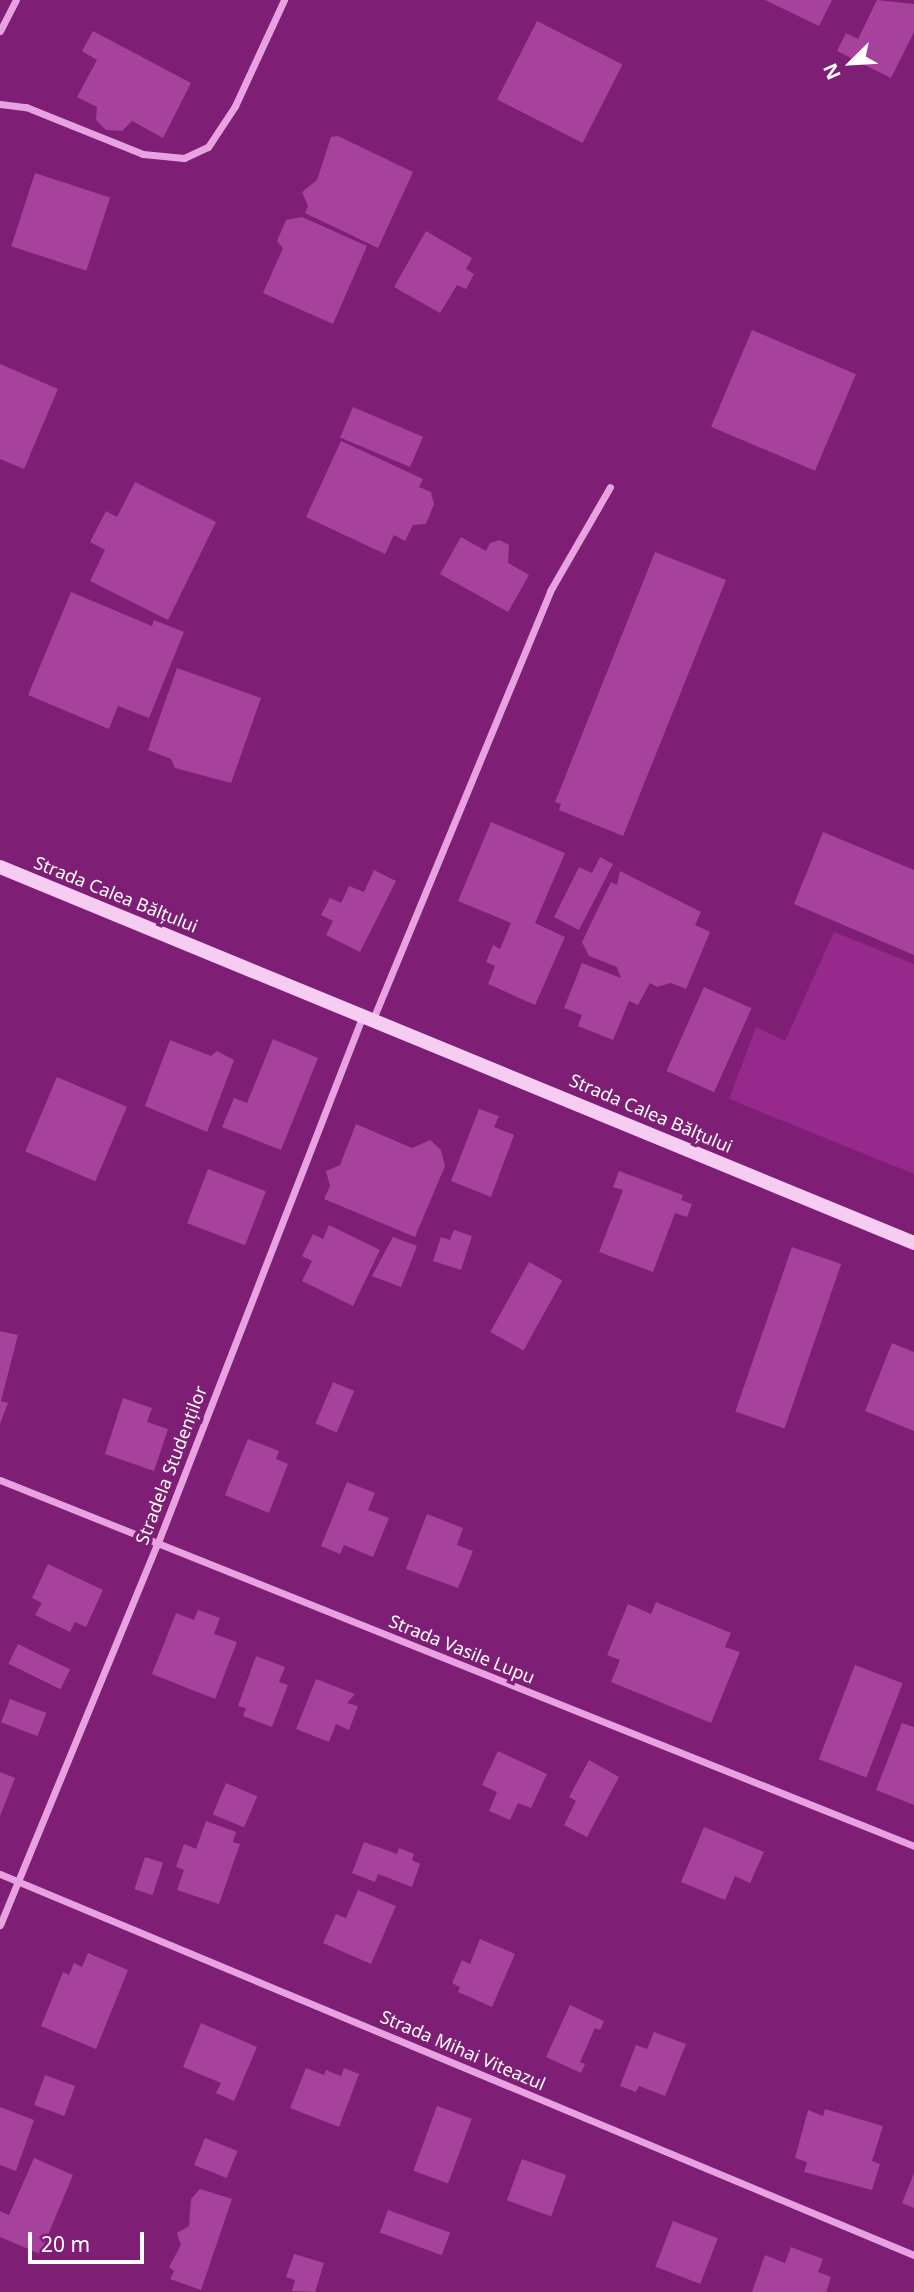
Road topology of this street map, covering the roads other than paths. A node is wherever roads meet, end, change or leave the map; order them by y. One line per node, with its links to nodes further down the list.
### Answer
1 (16, 0): 3 (street)
2 (284, 0): 4 (street)
3 (0, 31)
4 (0, 104)
5 (610, 487): 7 (street)
6 (0, 867): 7 (main road, Strada Calea Bălțului)
7 (368, 1017): 8 (main road, Strada Calea Bălțului); 10 (street, Stradela Studenților)
8 (914, 1243)
9 (0, 1479): 10 (street, Strada Vasile Lupu)
10 (157, 1545): 11 (street, Strada Vasile Lupu); 13 (street, Stradela Studenților)
11 (914, 1846)
12 (0, 1874): 13 (street, Strada Mihai Viteazul)
13 (15, 1880): 14 (street, Stradela Studenților); 15 (street, Strada Mihai Viteazul)
14 (0, 1924)
15 (914, 2255)

